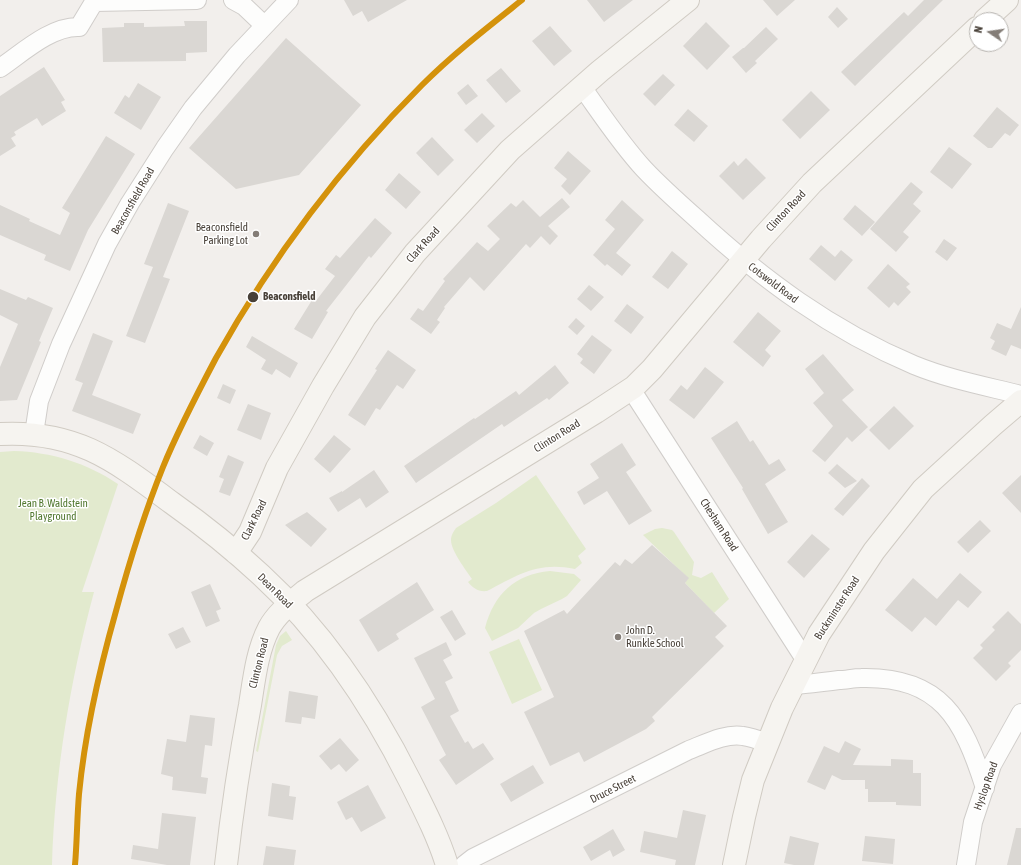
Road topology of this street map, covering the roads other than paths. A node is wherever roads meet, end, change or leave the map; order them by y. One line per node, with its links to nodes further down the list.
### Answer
1 (197, 0): 9 (street)
2 (233, 0): 7 (street)
3 (289, 0): 7 (street, Beaconsfield Road)
4 (688, 0): 10 (street, Clark Road)
5 (1007, 0): 6 (street)
6 (994, 12)
7 (264, 25): 16 (street, Beaconsfield Road)
8 (969, 36): 11 (street, Clinton Road)
9 (0, 68)
10 (582, 87): 11 (street, Cotswold Road); 17 (street, Clark Road)
11 (742, 260): 12 (street, Clinton Road); 13 (street, Cotswold Road)
12 (631, 389): 18 (street, Clinton Road); 19 (street, Chesham Road)
13 (1021, 395)
14 (1021, 401): 19 (street, Buckminster Road)
15 (0, 434): 16 (street, Dean Road)
16 (34, 434): 17 (street, Dean Road)
17 (236, 553): 18 (street, Dean Road)
18 (289, 604): 24 (street, Clinton Road); 25 (street, Dean Road)
19 (806, 661): 20 (street, Buckminster Road)
20 (794, 685): 22 (street, Buckminster Road); 23 (street)
21 (1021, 713): 23 (street, Hyslop Road)
22 (767, 743): 26 (street, Druce Street); 27 (street, Buckminster Road)
23 (984, 788): 28 (street, Hyslop Road)
24 (226, 865)
25 (447, 865)
26 (464, 865)
27 (734, 865)
28 (966, 865)

